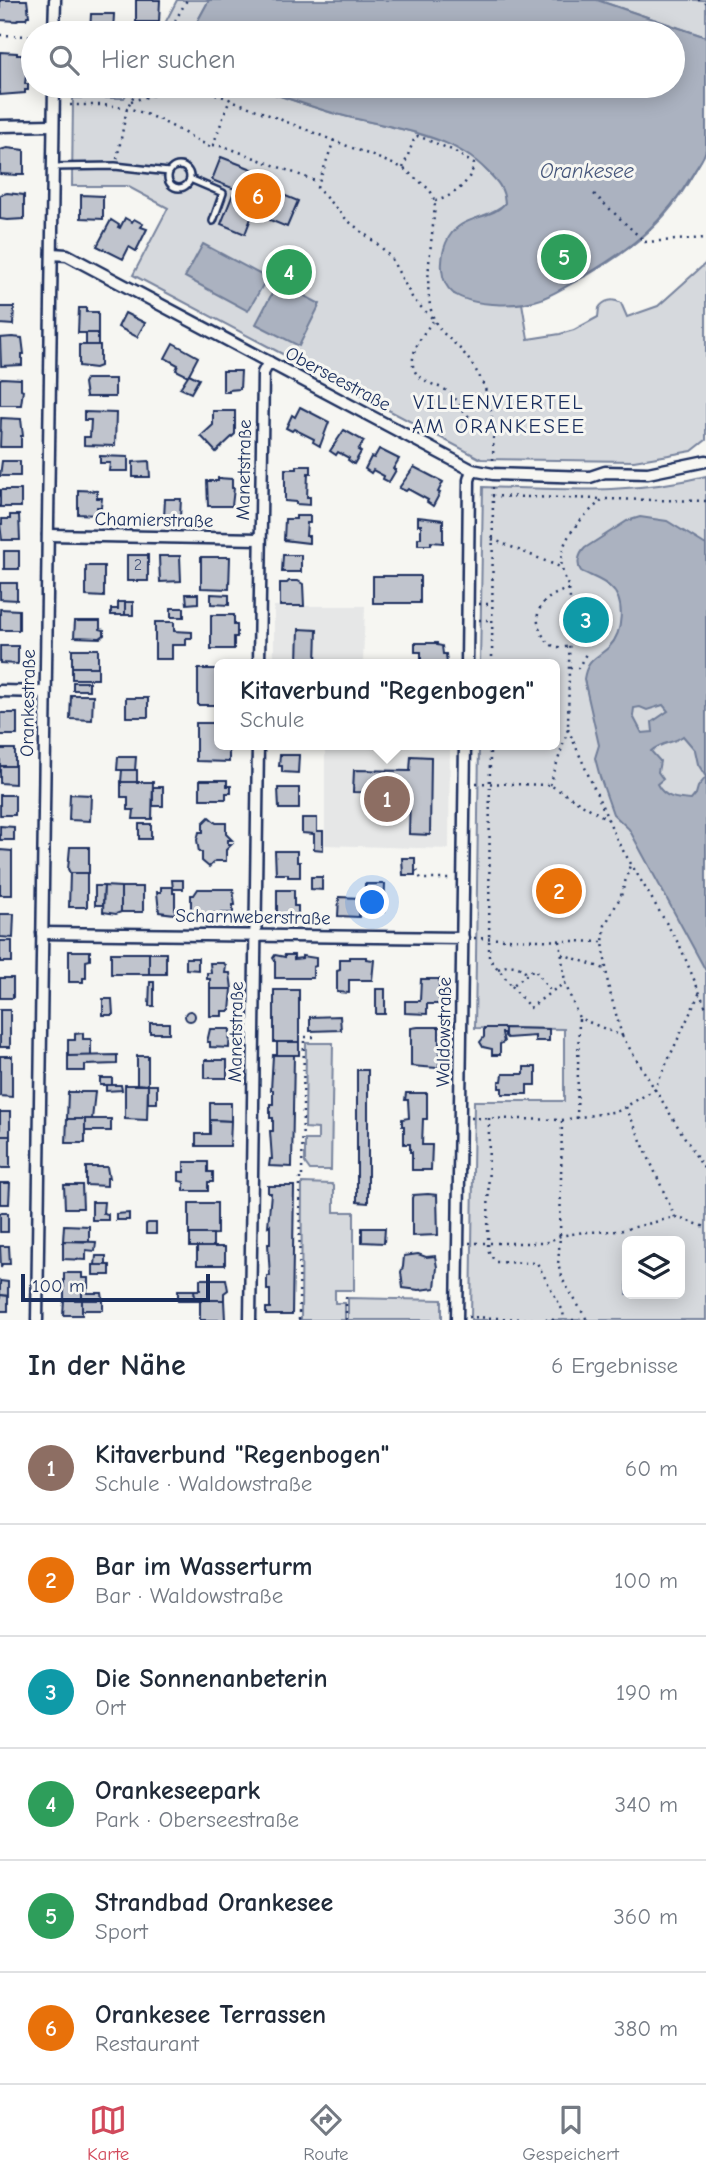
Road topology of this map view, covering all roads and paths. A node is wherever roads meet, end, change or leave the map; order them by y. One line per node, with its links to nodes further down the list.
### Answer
1 (55, 0): 5 (street)
2 (187, 0): 6 (path)
3 (698, 0): 4 (path)
4 (706, 2)
5 (54, 21)
6 (175, 21)
7 (0, 35): 8 (path)
8 (21, 36)
9 (54, 98): 16 (street, Orankestraße)
10 (133, 98): 13 (path)
11 (142, 98): 13 (path)
12 (230, 99): 18 (path); 19 (path)
13 (131, 101): 15 (path)
14 (70, 105): 15 (path)
15 (127, 108): 19 (path); 20 (path)
16 (53, 125): 17 (street); 21 (street, Orankestraße)
17 (0, 126)
18 (334, 140): 22 (path); 25 (path)
19 (213, 145): 25 (path)
20 (115, 166): 21 (lane); 23 (lane)
21 (53, 167): 30 (street, Orankestraße)
22 (404, 167): 27 (path); 27 (path)
23 (169, 172): 24 (lane); 24 (lane)
24 (190, 179): 28 (lane)
25 (318, 182): 31 (path)
26 (594, 194): 29 (path)
27 (435, 201): 31 (path)
28 (213, 221)
29 (706, 238)
30 (52, 254): 32 (street, Oberseestraße); 41 (street, Orankestraße)
31 (434, 320): 33 (path); 33 (path)
32 (269, 362): 36 (street, Oberseestraße); 42 (street, Manetstraße)
33 (493, 426): 35 (path)
34 (706, 461): 36 (street, Oberseestraße)
35 (492, 462)
36 (472, 470): 53 (street)
37 (493, 484): 38 (path)
38 (492, 496): 39 (path); 43 (path)
39 (603, 499): 40 (path); 44 (path)
40 (706, 501)
41 (48, 535): 42 (street, Chamierstraße); 57 (street, Orankestraße)
42 (260, 539): 52 (street, Manetstraße)
43 (492, 539): 44 (path); 47 (path)
44 (561, 567): 45 (path)
45 (569, 589): 50 (path); 50 (path)
46 (479, 604): 47 (path)
47 (492, 604): 49 (path)
48 (479, 620): 49 (path)
49 (492, 620): 54 (path)
50 (571, 646): 55 (path)
51 (586, 654): 55 (path)
52 (259, 659)
53 (467, 659)
54 (492, 659)
55 (570, 668): 58 (path)
56 (0, 691): 57 (street)
57 (45, 692): 69 (street, Orankestraße)
58 (568, 729): 64 (path); 65 (path)
59 (258, 750): 70 (street, Manetstraße)
60 (466, 750): 71 (street, Waldowstraße)
61 (490, 750): 63 (path)
62 (476, 783): 63 (path)
63 (490, 783): 64 (path); 73 (path)
64 (550, 785): 65 (path)
65 (607, 819): 66 (path)
66 (631, 863): 75 (path); 83 (path)
67 (417, 870): 68 (path)
68 (452, 879)
69 (42, 933): 70 (street, Scharnweberstraße); 103 (street, Orankestraße)
70 (255, 934): 71 (street, Scharnweberstraße); 104 (street, Manetstraße)
71 (463, 938): 101 (street, Waldowstraße)
72 (474, 938): 73 (path)
73 (488, 938): 74 (path); 77 (path)
74 (560, 940): 75 (path); 76 (path)
75 (603, 942): 78 (path)
76 (562, 954): 78 (path); 80 (path)
77 (498, 969): 79 (path); 81 (path)
78 (606, 969): 86 (path)
79 (527, 974): 81 (path); 82 (path)
80 (565, 983): 82 (path); 85 (path)
81 (512, 986): 82 (path)
82 (551, 992)
83 (700, 992): 84 (path); 88 (path)
84 (706, 1008)
85 (579, 1018): 86 (path); 92 (path)
86 (622, 1036): 88 (path)
87 (314, 1037): 105 (path)
88 (654, 1090): 89 (path); 94 (path)
89 (625, 1107): 92 (path); 95 (path)
90 (471, 1118): 91 (path)
91 (489, 1118): 93 (path); 99 (path)
92 (577, 1119): 93 (path)
93 (562, 1121): 97 (path)
94 (706, 1172)
95 (676, 1217): 96 (path); 97 (path)
96 (706, 1227)
97 (560, 1236): 99 (path); 110 (path)
98 (469, 1242): 99 (path)
99 (487, 1242): 108 (path)
100 (346, 1292): 106 (path)
101 (463, 1319): 102 (path)
102 (487, 1319): 107 (path)
103 (37, 1320)
104 (250, 1320)
105 (299, 1320)
106 (346, 1320)
107 (557, 1320)
108 (564, 1320)
109 (572, 1320): 110 (path)
110 (587, 1320)

